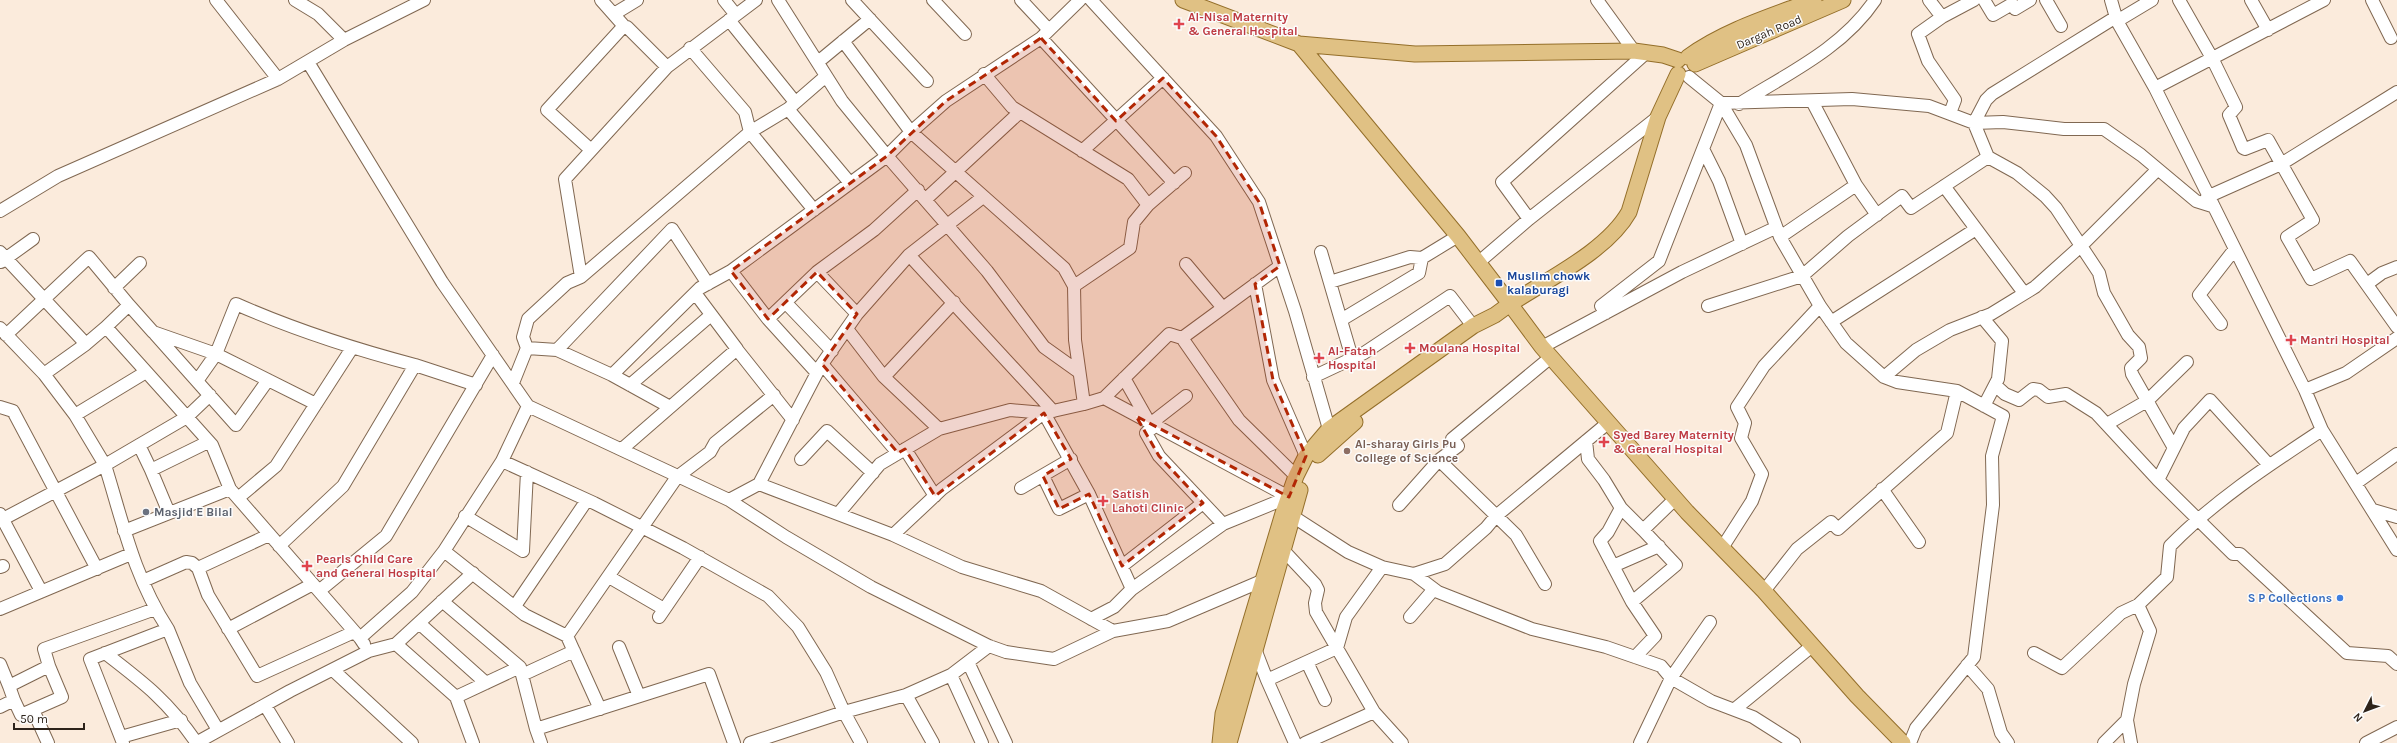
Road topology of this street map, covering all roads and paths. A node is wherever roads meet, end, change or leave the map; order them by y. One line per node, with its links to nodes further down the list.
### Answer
1 (216, 0): 54 (street)
2 (295, 0): 41 (street)
3 (424, 0): 41 (street)
4 (601, 0): 30 (street)
5 (637, 0): 30 (street)
6 (724, 0): 32 (street)
7 (756, 0): 32 (street)
8 (778, 0): 48 (street)
9 (852, 0): 33 (street)
10 (933, 0): 38 (street)
11 (1021, 0): 39 (street)
12 (1080, 0): 39 (street)
13 (1091, 0): 53 (street)
14 (1183, 0): 43 (main road)
15 (1597, 0): 45 (street)
16 (1814, 0): 49 (main road, Dargah Road)
17 (1843, 0): 49 (main road, Dargah Road)
18 (1875, 0): 60 (street)
19 (1928, 0): 31 (street)
20 (1974, 0): 31 (street)
21 (1984, 0): 22 (street)
22 (2030, 0)
23 (2046, 0): 36 (street)
24 (2111, 0): 34 (street)
25 (2152, 0): 34 (street)
26 (2179, 0): 46 (street)
27 (2251, 0): 37 (street)
28 (2372, 0): 40 (street)
29 (2321, 1): 37 (street)
30 (614, 14): 35 (street)
31 (1942, 17): 63 (street)
32 (733, 18): 44 (street); 61 (street)
33 (870, 19): 42 (street); 55 (street)
34 (2117, 19): 56 (street); 66 (street)
35 (624, 26): 50 (street); 70 (street)
36 (2061, 26)
37 (2268, 30): 46 (street)
38 (965, 34)
39 (1045, 34): 51 (street); 65 (street)
40 (2391, 38)
41 (344, 40): 47 (street)
42 (843, 41): 48 (street); 68 (street)
43 (1300, 44): 45 (main road); 94 (main road)
44 (690, 48): 50 (street); 67 (street)
45 (1641, 51): 49 (main road); 90 (street)
46 (2212, 58): 56 (street); 74 (street)
47 (308, 62): 54 (street); 153 (street)
48 (818, 62): 52 (street)
49 (1686, 66): 59 (street); 64 (main road)
50 (667, 67): 70 (street)
51 (984, 74): 62 (street); 68 (street)
52 (826, 76): 61 (street); 72 (street)
53 (1163, 78): 65 (street); 106 (street)
54 (278, 79): 88 (street)
55 (927, 81)
56 (2155, 88): 85 (street)
57 (2395, 97): 74 (street)
58 (1812, 101): 60 (street); 63 (street); 80 (street)
59 (1721, 103): 60 (street); 69 (street); 93 (street)
60 (1739, 104)
61 (791, 106): 67 (street); 78 (street)
62 (1020, 112): 71 (street); 76 (street)
63 (1950, 113): 66 (street)
64 (1658, 117): 90 (street); 123 (main road)
65 (1116, 121): 71 (street); 79 (street)
66 (1974, 123): 73 (street); 75 (street)
67 (750, 132): 87 (street); 111 (street)
68 (911, 132): 72 (street); 76 (street)
69 (1703, 149): 96 (street); 128 (street)
70 (591, 150): 111 (street)
71 (1082, 151): 86 (street)
72 (887, 156): 78 (street); 82 (street)
73 (1988, 158): 81 (street); 97 (street)
74 (2280, 164): 85 (street); 115 (street)
75 (2157, 170): 85 (street); 97 (street)
76 (955, 173): 83 (street); 84 (street)
77 (1185, 173): 79 (street)
78 (850, 183): 87 (street)
79 (1174, 183): 86 (street)
80 (1856, 185): 89 (street); 93 (street)
81 (1944, 186): 89 (street); 92 (street)
82 (918, 190): 84 (street); 109 (street)
83 (983, 197): 91 (street); 116 (street)
84 (926, 199): 91 (street)
85 (2210, 201): 98 (street)
86 (1148, 205): 116 (street)
87 (814, 210): 108 (street)
88 (0, 211)
89 (1877, 215): 110 (street)
90 (1528, 218): 103 (street)
91 (949, 225): 100 (street); 159 (street)
92 (1976, 229): 119 (street); 135 (street)
93 (1777, 233): 96 (street); 110 (street)
94 (1458, 236): 102 (street); 103 (main road)
95 (33, 239): 101 (street)
96 (1742, 244): 128 (street)
97 (2082, 245): 119 (street); 178 (street)
98 (2234, 250): 136 (street); 172 (street)
99 (1321, 252): 112 (street)
100 (909, 255): 121 (street); 129 (street)
101 (2, 257): 120 (street)
102 (1422, 258): 112 (street); 134 (street)
103 (1479, 262): 123 (main road)
104 (140, 264): 117 (street)
105 (1186, 264): 127 (street)
106 (1280, 266): 114 (street); 163 (street)
107 (2397, 267): 115 (street)
108 (731, 271): 113 (street); 133 (street)
109 (817, 272): 122 (street); 129 (street)
110 (1802, 276): 125 (street); 126 (street)
111 (581, 277): 148 (street)
112 (1330, 282): 134 (street)
113 (708, 284): 118 (street); 149 (street)
114 (1255, 284): 127 (street); 202 (street)
115 (2367, 284): 139 (street)
116 (1074, 286): 159 (street)
117 (114, 288): 120 (street); 124 (street)
118 (695, 293): 130 (street); 161 (street)
119 (2024, 293): 132 (street)
120 (44, 300): 141 (street); 145 (street)
121 (954, 302): 162 (street); 185 (street)
122 (786, 303): 133 (street); 150 (street)
123 (1510, 304): 131 (main road); 151 (main road)
124 (129, 305): 138 (street); 142 (street)
125 (1708, 306)
126 (1820, 306): 135 (street); 248 (street)
127 (1223, 308): 143 (street)
128 (1606, 313): 151 (street)
129 (857, 314): 140 (street)
130 (711, 315): 146 (street); 170 (street)
131 (1495, 315): 137 (main road); 229 (main road)
132 (1982, 317): 164 (street); 171 (street)
133 (768, 319): 157 (street)
134 (1341, 320): 154 (street)
135 (1831, 322): 164 (street)
136 (2221, 324)
137 (1473, 326): 154 (street); 193 (main road)
138 (106, 327): 145 (street); 158 (street)
139 (2397, 327)
140 (847, 330): 150 (street); 162 (street)
141 (3, 331): 160 (street)
142 (153, 332): 152 (street); 167 (street)
143 (1182, 338): 165 (street); 213 (street)
144 (2397, 338): 172 (street)
145 (86, 344): 160 (street)
146 (735, 347): 174 (street); 184 (street)
147 (352, 348): 152 (street); 156 (street); 179 (street)
148 (526, 348): 149 (street); 168 (street)
149 (557, 350): 161 (street)
150 (832, 351): 157 (street)
151 (1546, 352): 189 (main road); 205 (street)
152 (216, 354): 166 (street); 167 (street)
153 (493, 355): 168 (street); 169 (street)
154 (1352, 358): 163 (street)
155 (2187, 362): 178 (street)
156 (415, 366): 169 (street); 246 (street)
157 (819, 369): 188 (street); 200 (street)
158 (146, 372): 186 (street); 187 (street)
159 (1079, 372): 180 (street)
160 (44, 374): 186 (street)
161 (612, 375): 170 (street)
162 (884, 377): 192 (street)
163 (1313, 377): 193 (street)
164 (1884, 377): 173 (street)
165 (1124, 378): 177 (street); 191 (street)
166 (268, 380): 175 (street); 179 (street)
167 (197, 381): 175 (street)
168 (512, 382): 181 (street)
169 (476, 385): 265 (street)
170 (630, 385): 184 (street)
171 (1995, 385): 182 (street); 190 (street)
172 (2304, 390): 194 (street)
173 (1957, 391): 182 (street); 219 (street)
174 (774, 395): 188 (street); 214 (street)
175 (210, 396): 187 (street)
176 (1186, 396): 191 (street)
177 (1104, 398): 180 (street); 191 (street)
178 (2147, 400): 190 (street); 198 (street)
179 (316, 404): 221 (street)
180 (1084, 404): 185 (street)
181 (528, 406): 199 (street); 206 (street)
182 (1984, 406): 300 (street)
183 (0, 407): 220 (street)
184 (670, 407): 199 (street)
185 (1048, 412): 192 (street); 204 (street); 223 (street)
186 (75, 415): 207 (street)
187 (187, 418): 196 (street); 197 (street)
188 (793, 420): 217 (street)
189 (1609, 422): 195 (street); 224 (main road)
190 (2107, 424): 215 (street)
191 (1153, 425): 227 (street); 229 (street)
192 (939, 429): 200 (street)
193 (1329, 429): 202 (main road)
194 (2322, 430): 208 (street); 216 (street)
195 (1586, 441): 230 (street); 236 (street)
196 (208, 442): 209 (street); 221 (street)
197 (139, 445): 207 (street); 209 (street)
198 (2174, 448): 208 (street); 215 (street)
199 (622, 449): 214 (street)
200 (902, 451): 211 (street); 223 (street)
201 (2397, 454): 216 (street)
202 (1306, 456): 213 (main road)
203 (801, 459): 211 (street)
204 (1071, 460): 212 (street); 222 (street)
205 (1439, 460): 228 (street); 236 (street)
206 (502, 461): 210 (street); 235 (street)
207 (105, 465): 220 (street); 242 (street)
208 (2269, 465): 238 (street)
209 (151, 470): 232 (street)
210 (527, 472): 225 (street); 235 (street)
211 (872, 473): 233 (street)
212 (1043, 476): 218 (street); 222 (street)
213 (1296, 476): 229 (main road)
214 (677, 477): 226 (street); 240 (street)
215 (2158, 480): 238 (street)
216 (2356, 483): 231 (street)
217 (759, 484): 226 (street); 233 (street)
218 (1021, 488)
219 (1882, 489): 245 (street); 268 (street)
220 (55, 492): 234 (street); 257 (street)
221 (234, 494): 232 (street); 243 (street)
222 (1088, 494): 254 (street)
223 (935, 496): 244 (street)
224 (1675, 498): 241 (street); 248 (main road)
225 (587, 500): 240 (street); 273 (street)
226 (729, 500): 286 (street)
227 (1203, 503): 239 (street); 254 (street)
228 (1399, 505)
229 (1289, 508): 239 (street); 251 (main road); 256 (street); 262 (main road)
230 (1621, 508): 241 (street); 255 (street)
231 (2373, 510): 237 (street); 249 (street)
232 (169, 513): 242 (street)
233 (838, 514): 244 (street)
234 (1, 516): 269 (street)
235 (465, 516): 250 (street)
236 (1496, 516): 260 (street); 264 (street)
237 (2397, 517)
238 (2198, 518): 272 (street); 299 (street)
239 (1223, 524): 266 (street)
240 (642, 527): 253 (street); 261 (street)
241 (1643, 530): 247 (street)
242 (124, 531): 252 (street)
243 (270, 535): 246 (street); 258 (street)
244 (893, 535): 277 (street)
245 (1918, 542)
246 (279, 546): 265 (street)
247 (1658, 546): 255 (street); 271 (street)
248 (1722, 548): 268 (main road)
249 (2397, 550)
250 (444, 551): 259 (street); 283 (street)
251 (1284, 551): 289 (street); 290 (main road)
252 (131, 554): 257 (street); 263 (street)
253 (700, 557): 261 (street); 319 (street)
254 (1122, 566): 266 (street)
255 (1613, 566): 271 (street)
256 (1382, 567): 260 (street); 289 (street)
257 (97, 568): 269 (street)
258 (198, 568): 263 (street); 281 (street)
259 (472, 573): 270 (street); 273 (street)
260 (1414, 574): 267 (street)
261 (609, 577): 284 (street)
262 (1264, 580): 282 (street); 340 (main road)
263 (142, 581): 275 (street)
264 (1545, 584)
265 (316, 587): 281 (street); 283 (street)
266 (1132, 589): 277 (street)
267 (1434, 589): 276 (street); 295 (street)
268 (1764, 591): 287 (main road)
269 (41, 592): 274 (street)
270 (442, 601): 279 (street); 303 (street)
271 (1632, 602): 295 (street)
272 (2138, 605): 294 (street); 322 (street)
273 (515, 606): 284 (street)
274 (0, 609)
275 (155, 609): 280 (street); 301 (street)
276 (1410, 616)
277 (1091, 619): 282 (street)
278 (1710, 622): 305 (street)
279 (419, 623): 285 (street); 307 (street)
280 (168, 629): 293 (street); 325 (street)
281 (228, 629): 283 (street)
282 (1113, 631): 286 (street)
283 (357, 635): 291 (street)
284 (567, 636): 292 (street)
285 (396, 644): 291 (street); 311 (street)
286 (989, 646): 296 (street)
287 (1812, 646): 317 (street); 347 (main road)
288 (619, 647): 310 (street)
289 (1337, 648): 297 (street); 320 (street)
290 (1255, 649): 306 (street); 341 (main road)
291 (369, 651): 302 (street)
292 (574, 651): 303 (street); 316 (street)
293 (104, 653): 321 (street); 326 (street)
294 (2034, 653)
295 (1635, 657): 305 (street)
296 (968, 662): 304 (street); 339 (street)
297 (1307, 662): 306 (street); 313 (street)
298 (0, 664): 308 (street)
299 (2397, 664)
300 (1967, 665): 348 (street); 349 (street)
301 (49, 666): 308 (street); 318 (street)
302 (333, 670): 314 (street); 331 (street)
303 (521, 671): 307 (street); 324 (street)
304 (951, 675): 309 (street); 338 (street)
305 (1671, 678): 317 (street); 345 (street)
306 (1267, 680): 342 (street)
307 (486, 683): 311 (street)
308 (9, 686): 312 (street)
309 (906, 695): 319 (street); 337 (street)
310 (639, 696): 316 (street); 334 (street)
311 (456, 697): 332 (street)
312 (14, 700): 315 (street); 318 (street)
313 (1325, 700)
314 (265, 705): 325 (street); 330 (street)
315 (0, 707)
316 (600, 709): 324 (street)
317 (1735, 709): 346 (street)
318 (33, 710): 328 (street)
319 (844, 712): 327 (street); 336 (street)
320 (1374, 712): 343 (street); 344 (street)
321 (181, 720): 326 (street); 329 (street)
322 (2127, 720): 350 (street); 351 (street)
323 (2397, 727): 352 (street)
324 (536, 729): 333 (street)
325 (214, 736): 329 (street)
326 (122, 740)
327 (771, 740): 335 (street)
328 (48, 743)
329 (196, 743)
330 (288, 743)
331 (412, 743)
332 (473, 743)
333 (541, 743)
334 (734, 743)
335 (750, 743)
336 (861, 743)
337 (933, 743)
338 (982, 743)
339 (1006, 743)
340 (1220, 743)
341 (1229, 743)
342 (1295, 743)
343 (1304, 743)
344 (1402, 743)
345 (1640, 743)
346 (1794, 743)
347 (1903, 743)
348 (1910, 743)
349 (2008, 743)
350 (2104, 743)
351 (2131, 743)
352 (2366, 743)

